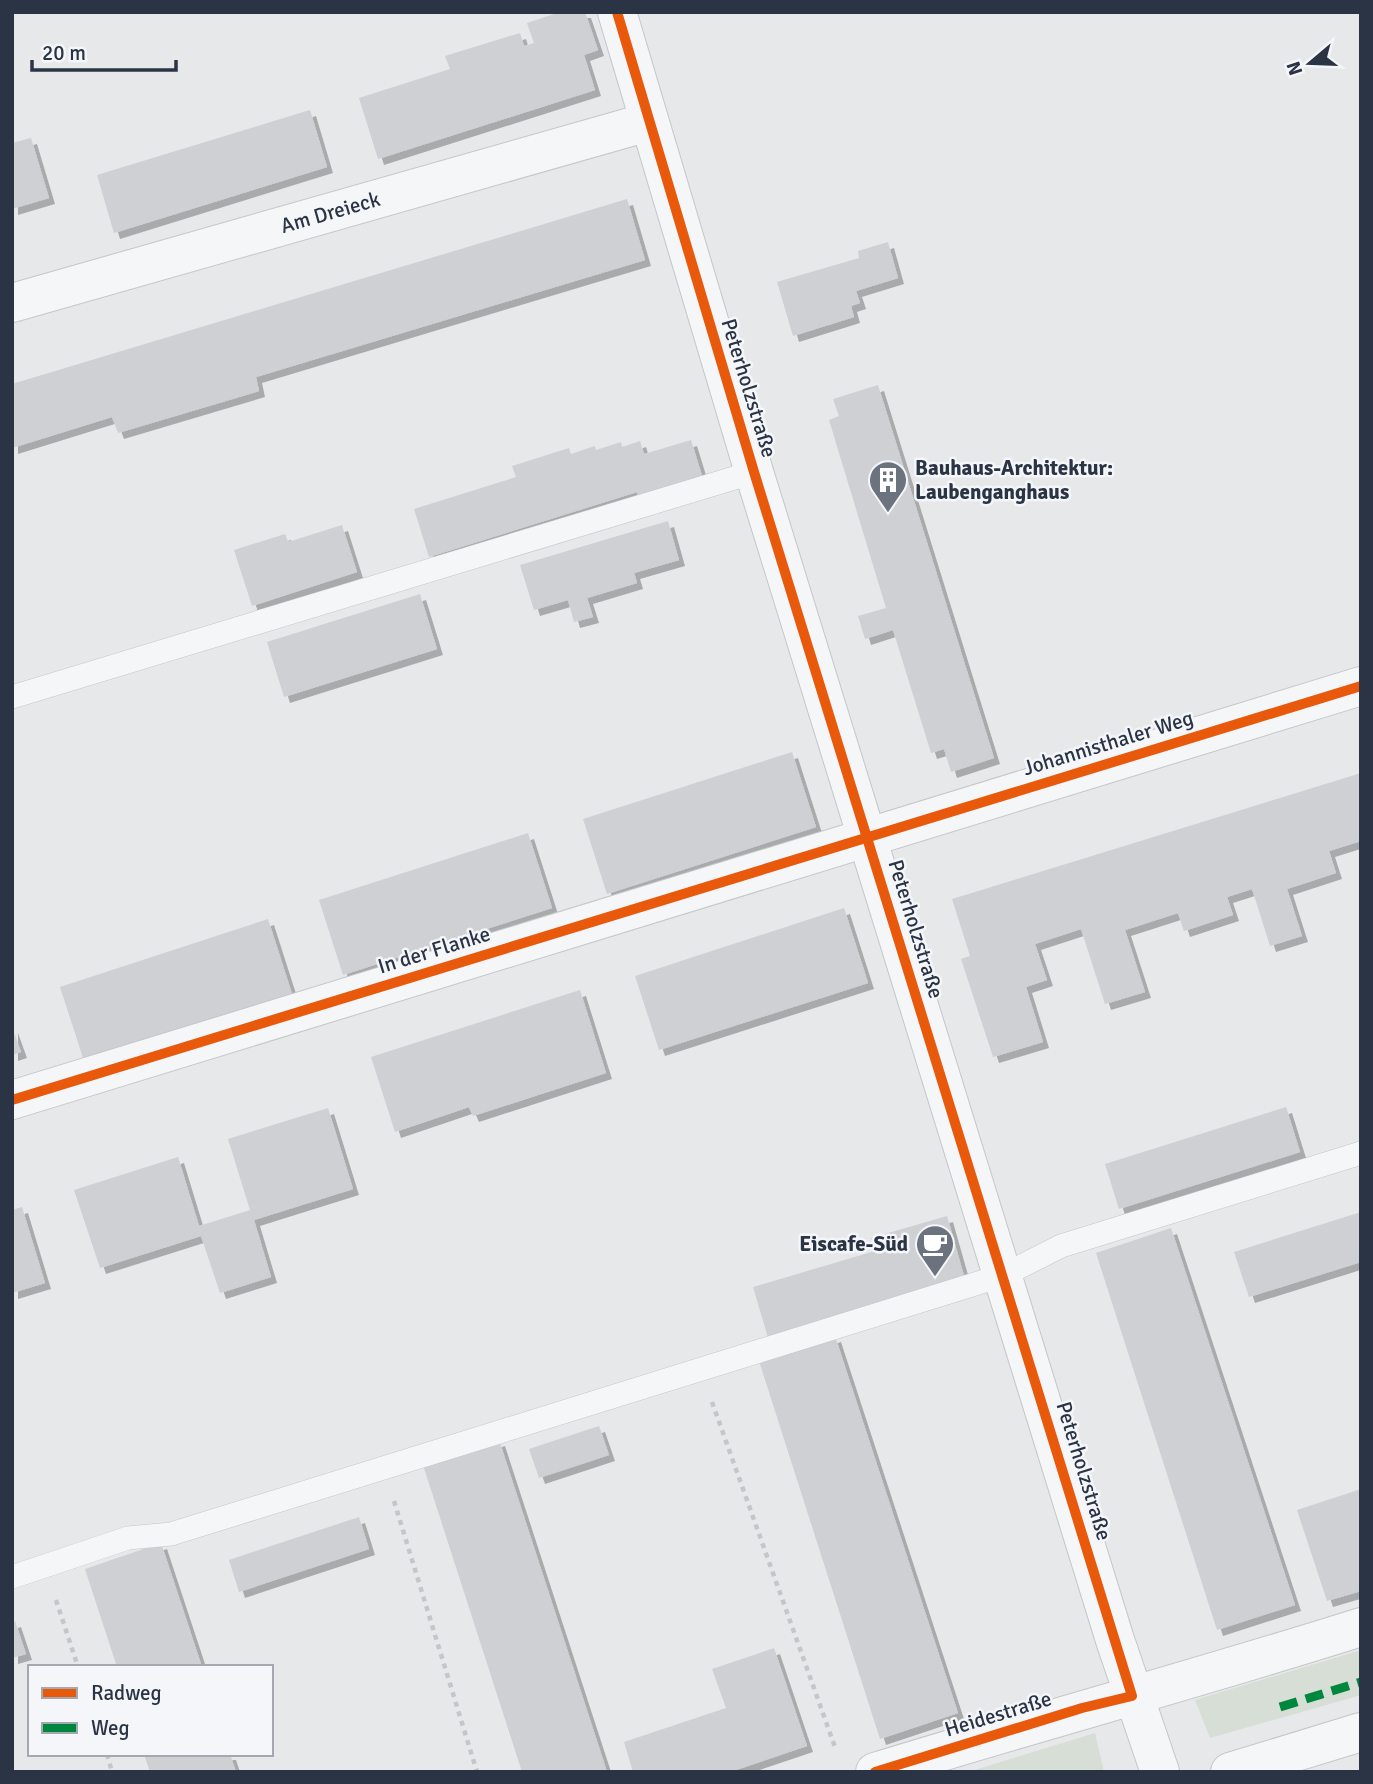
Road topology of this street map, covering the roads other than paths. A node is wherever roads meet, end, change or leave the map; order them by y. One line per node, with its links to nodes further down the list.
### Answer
1 (617, 12): 2 (street, Peterholzstraße)
2 (648, 122): 3 (street, Am Dreieck); 4 (street, Peterholzstraße)
3 (12, 303)
4 (754, 472): 6 (lane); 7 (street, Peterholzstraße)
5 (1361, 686): 7 (street, Johannisthaler Weg)
6 (12, 697)
7 (867, 836): 8 (street, In der Flanke); 10 (street, Peterholzstraße)
8 (12, 1100)
9 (1361, 1153): 10 (lane)
10 (1004, 1275): 11 (lane); 13 (street, Peterholzstraße)
11 (12, 1577)
12 (1361, 1627): 13 (street, Heidestraße)
13 (1132, 1696): 15 (street, Heidestraße); 16 (street, Peterholzstraße)
14 (1361, 1732): 17 (street)
15 (875, 1772)
16 (1160, 1772)
17 (1230, 1772)

